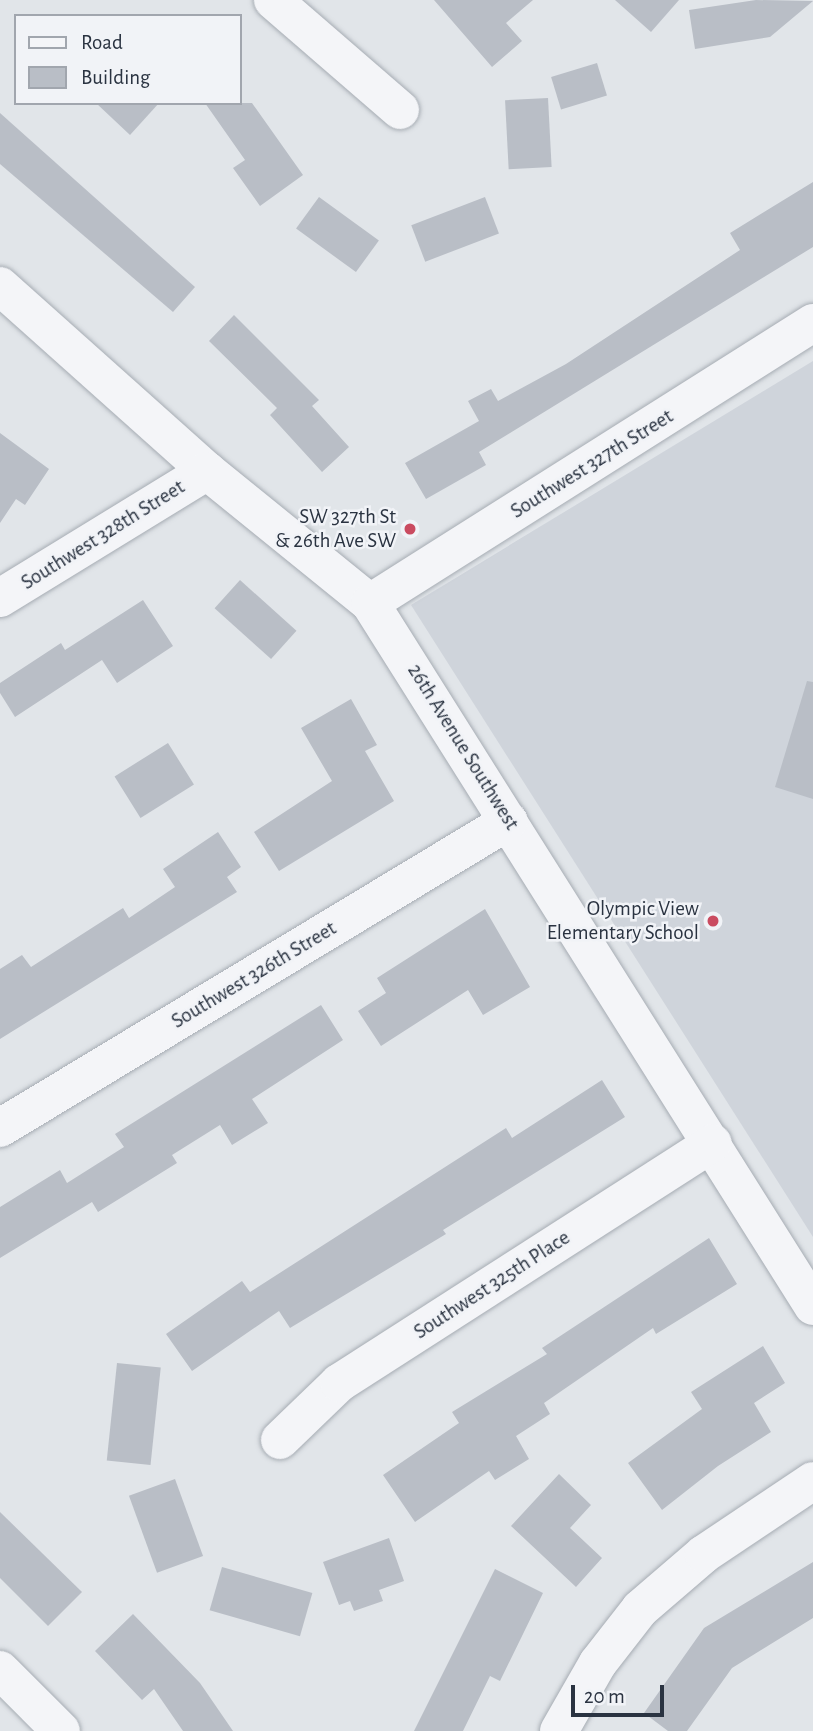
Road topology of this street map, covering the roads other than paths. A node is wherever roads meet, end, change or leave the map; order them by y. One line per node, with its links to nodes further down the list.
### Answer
1 (273, 0): 2 (street)
2 (400, 110)
3 (0, 286): 5 (street, 26th Avenue Southwest)
4 (813, 323): 7 (street, Southwest 327th Street)
5 (207, 471): 6 (street, Southwest 328th Street); 7 (street, 26th Avenue Southwest)
6 (0, 598)
7 (370, 603): 8 (street, 26th Avenue Southwest)
8 (509, 821): 9 (street, Southwest 326th Street); 10 (street, 26th Avenue Southwest)
9 (0, 1128)
10 (713, 1143): 11 (street, 26th Avenue Southwest); 12 (street, Southwest 325th Place)
11 (813, 1306)
12 (280, 1440)
13 (813, 1481): 16 (street)
14 (0, 1670): 15 (street)
15 (61, 1731)
16 (559, 1731)

